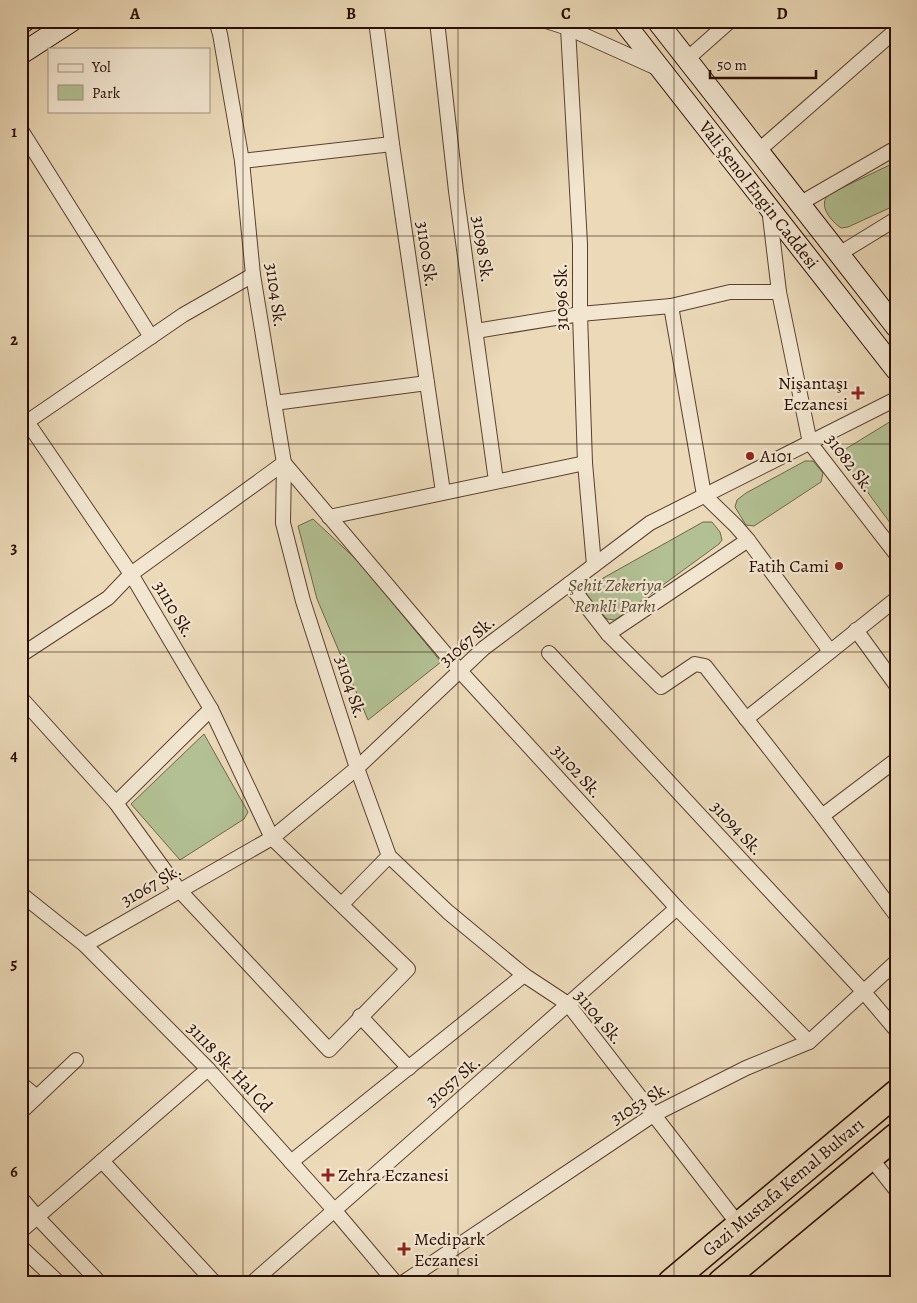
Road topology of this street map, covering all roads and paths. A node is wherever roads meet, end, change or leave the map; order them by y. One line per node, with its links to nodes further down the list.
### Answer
1 (25, 21): 11 (main road)
2 (54, 21): 14 (main road)
3 (72, 21): 15 (main road)
4 (216, 21): 22 (street, 31104 Sk.)
5 (376, 21): 19 (street, 31100 Sk.)
6 (437, 21): 32 (street, 31098 Sk.)
7 (546, 21): 12 (street)
8 (623, 21): 17 (main road, Vali Şenol Engin Caddesi)
9 (657, 21): 16 (main road, Vali Şenol Engin Caddesi)
10 (730, 21): 16 (street)
11 (21, 24)
12 (568, 28): 17 (street); 30 (street, 31096 Sk.)
13 (896, 30): 21 (street)
14 (21, 48)
15 (21, 54)
16 (686, 60): 21 (main road, Vali Şenol Engin Caddesi)
17 (658, 68): 24 (main road, Vali Şenol Engin Caddesi)
18 (21, 130): 33 (street)
19 (392, 144): 22 (street); 35 (street, 31100 Sk.)
20 (896, 148): 23 (street)
21 (758, 151): 23 (main road, Vali Şenol Engin Caddesi)
22 (242, 161): 27 (street, 31104 Sk.)
23 (799, 204): 26 (main road, Vali Şenol Engin Caddesi)
24 (768, 205): 28 (street, 31082 Sk.); 34 (main road, Vali Şenol Engin Caddesi)
25 (896, 219): 26 (street)
26 (838, 254): 31 (main road, Vali Şenol Engin Caddesi)
27 (253, 275): 33 (street); 37 (street, 31104 Sk.)
28 (779, 292): 29 (street); 39 (street, 31082 Sk.)
29 (671, 306): 30 (street); 44 (street)
30 (580, 314): 32 (street); 41 (street, 31096 Sk.)
31 (896, 327)
32 (476, 331): 42 (street, 31098 Sk.)
33 (151, 337): 38 (street)
34 (896, 370)
35 (427, 383): 37 (street); 43 (street, 31100 Sk.)
36 (896, 399): 39 (street, 31067 Sk.)
37 (274, 403): 40 (street, 31104 Sk.)
38 (23, 421): 49 (street, 31110 Sk.)
39 (810, 443): 44 (street, 31067 Sk.); 47 (street, 31082 Sk.)
40 (284, 463): 45 (street, 31102 Sk.); 49 (street); 63 (street, 31104 Sk.)
41 (584, 463): 42 (street); 48 (street, 31096 Sk.)
42 (496, 481): 43 (street)
43 (443, 492): 45 (street)
44 (704, 495): 46 (street); 48 (street, 31067 Sk.)
45 (329, 517): 57 (street, 31102 Sk.)
46 (748, 540): 53 (street); 54 (street)
47 (896, 554)
48 (594, 566): 50 (street, 31067 Sk.)
49 (131, 574): 56 (street); 60 (street, 31110 Sk.)
50 (569, 584): 53 (street); 57 (street, 31067 Sk.)
51 (896, 599): 52 (street)
52 (856, 630): 54 (street); 58 (street)
53 (608, 634): 61 (street)
54 (830, 651): 61 (street)
55 (549, 654): 76 (street, 31094 Sk.)
56 (21, 656)
57 (460, 671): 63 (street, 31067 Sk.); 71 (street, 31102 Sk.)
58 (896, 685)
59 (21, 698): 64 (street)
60 (211, 709): 64 (street); 66 (street, 31110 Sk.)
61 (746, 719): 65 (street)
62 (896, 760): 65 (street)
63 (357, 768): 66 (street, 31067 Sk.); 67 (street, 31104 Sk.)
64 (116, 802): 68 (street)
65 (822, 816): 72 (street)
66 (272, 838): 68 (street, 31067 Sk.); 70 (street)
67 (389, 856): 70 (street); 75 (street, 31104 Sk.)
68 (180, 890): 73 (street, 31067 Sk.); 78 (street)
69 (21, 894): 73 (street, 31118 Sk. Hal Cd)
70 (342, 904): 78 (street)
71 (677, 908): 77 (street, 31057 Sk.); 80 (street, 31102 Sk.)
72 (896, 915)
73 (85, 944): 83 (street, 31118 Sk. Hal Cd)
74 (896, 962): 76 (street, 31053 Sk.)
75 (524, 975): 77 (street, 31104 Sk.); 82 (street)
76 (863, 991): 79 (street, 31094 Sk.); 80 (street, 31053 Sk.)
77 (568, 1004): 88 (street, 31104 Sk.); 95 (street, 31057 Sk.)
78 (360, 1016): 82 (street)
79 (896, 1030)
80 (808, 1042): 88 (street, 31053 Sk.)
81 (76, 1060): 86 (street)
82 (409, 1068): 92 (street)
83 (208, 1069): 91 (street); 92 (street, 31118 Sk. Hal Cd)
84 (21, 1084): 86 (street)
85 (896, 1093): 97 (highway, Gazi Mustafa Kemal Bulvarı)
86 (37, 1097): 87 (street)
87 (21, 1112)
88 (653, 1115): 97 (street, 31104 Sk.); 105 (street, 31053 Sk.)
89 (896, 1136): 90 (highway, Gazi Mustafa Kemal Bulvarı)
90 (870, 1157): 93 (street); 107 (highway, Gazi Mustafa Kemal Bulvarı)
91 (102, 1161): 96 (street); 102 (street)
92 (291, 1162): 95 (street, 31118 Sk. Hal Cd)
93 (896, 1190)
94 (21, 1198): 96 (street)
95 (334, 1211): 103 (street, 31057 Sk.); 104 (street, 31118 Sk. Hal Cd)
96 (37, 1217): 98 (street); 101 (street)
97 (739, 1224): 106 (highway, Gazi Mustafa Kemal Bulvarı)
98 (21, 1231)
99 (21, 1247): 100 (street)
100 (58, 1282)
101 (98, 1282)
102 (214, 1282)
103 (253, 1282)
104 (395, 1282)
105 (404, 1282)
106 (671, 1282)
107 (721, 1282)

